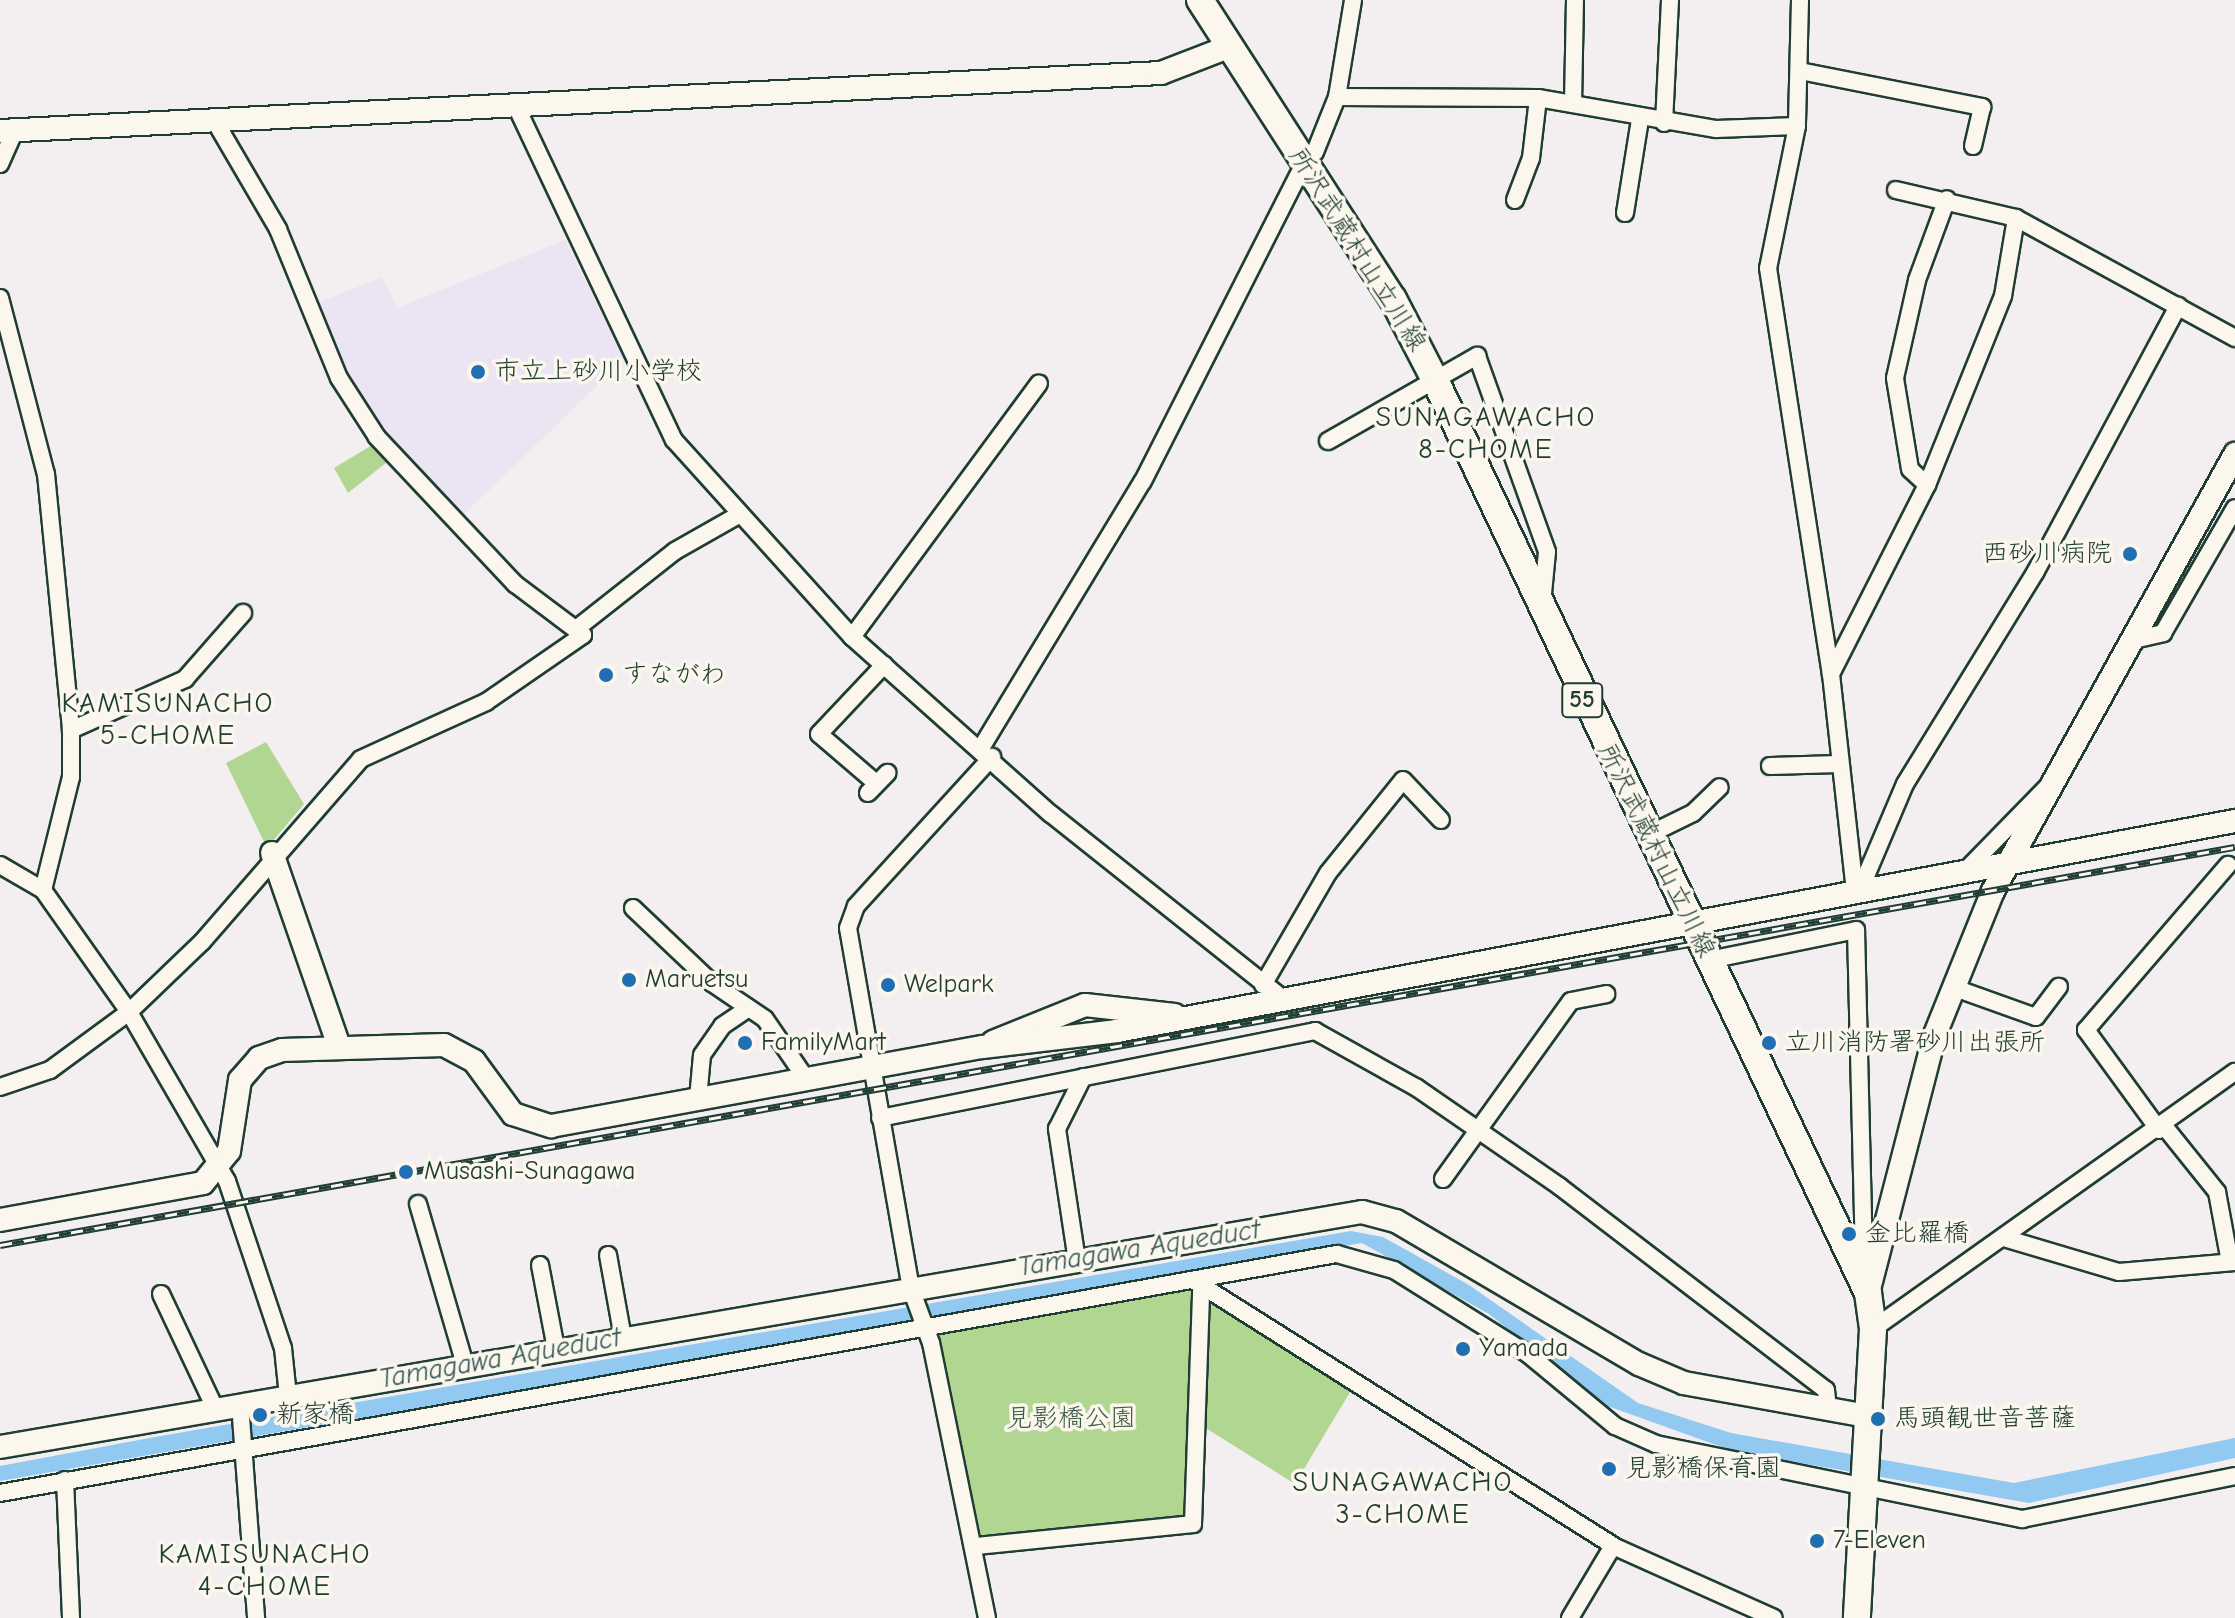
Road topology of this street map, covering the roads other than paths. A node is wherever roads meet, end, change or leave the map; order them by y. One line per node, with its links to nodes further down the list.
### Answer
1 (1200, 0): 6 (main road, 所沢武蔵村山立川線 / 55)
2 (1353, 0): 8 (street)
3 (1575, 0): 10 (street)
4 (1670, 0): 14 (street)
5 (1800, 0): 7 (street)
6 (1231, 46): 11 (street); 18 (main road, 所沢武蔵村山立川線 / 55)
7 (1800, 71): 15 (street); 17 (street)
8 (1337, 97): 9 (street); 18 (street)
9 (1538, 98): 10 (street); 22 (street)
10 (1573, 104): 12 (street)
11 (516, 106): 13 (street); 34 (street)
12 (1640, 119): 14 (street); 23 (street)
13 (215, 121): 16 (street); 37 (street)
14 (1664, 123): 15 (street)
15 (1797, 126): 41 (street)
16 (8, 131): 19 (street)
17 (1973, 146)
18 (1303, 162): 28 (main road, 所沢武蔵村山立川線 / 55); 43 (street)
19 (0, 164)
20 (1896, 190): 21 (street)
21 (1947, 199): 24 (street); 32 (street)
22 (1515, 200)
23 (1625, 213)
24 (2016, 218): 26 (street); 32 (street)
25 (0, 298): 42 (street)
26 (2178, 306): 27 (street); 58 (street)
27 (2235, 338)
28 (1436, 382): 30 (street); 36 (main road, 所沢武蔵村山立川線 / 55); 36 (street)
29 (1039, 383): 38 (street)
30 (1328, 441)
31 (2235, 454): 39 (street)
32 (1927, 485): 41 (street)
33 (2235, 508): 39 (street)
34 (740, 514): 37 (street); 38 (street)
35 (243, 613): 42 (street)
36 (1541, 614): 51 (main road, 所沢武蔵村山立川線 / 55)
37 (576, 629): 52 (street)
38 (852, 637): 40 (street)
39 (2138, 639): 46 (street)
40 (884, 665): 43 (street); 47 (street)
41 (1831, 674): 44 (street)
42 (71, 730): 57 (street)
43 (986, 752): 64 (street); 71 (street)
44 (1839, 764): 45 (street); 58 (street)
45 (1770, 766)
46 (2056, 780): 53 (street); 56 (street)
47 (877, 783)
48 (1720, 787): 51 (street)
49 (1441, 820): 64 (street)
50 (2235, 821): 53 (street)
51 (1648, 835): 60 (main road, 所沢武蔵村山立川線 / 55)
52 (272, 853): 67 (street); 69 (street)
53 (2007, 864): 56 (street); 62 (street)
54 (0, 865): 57 (street)
55 (2228, 865): 78 (street)
56 (1966, 870): 58 (street)
57 (43, 890): 67 (street)
58 (1857, 890): 60 (street)
59 (633, 908): 66 (street)
60 (1690, 921): 61 (main road, 所沢武蔵村山立川線 / 55); 64 (street)
61 (1709, 960): 89 (main road, 所沢武蔵村山立川線 / 55); 89 (street)
62 (1952, 987): 63 (street); 92 (street)
63 (2059, 987)
64 (1272, 990): 68 (street)
65 (1606, 994): 79 (street)
66 (749, 1008): 74 (street); 76 (street)
67 (129, 1012): 75 (street); 80 (street)
68 (1179, 1016): 70 (street); 70 (street)
69 (339, 1047): 76 (street); 80 (street)
70 (983, 1047): 71 (street)
71 (872, 1068): 74 (street); 77 (street)
72 (2235, 1072): 78 (street)
73 (1083, 1077): 77 (street); 79 (street); 86 (street)
74 (807, 1080): 76 (street)
75 (0, 1087)
76 (698, 1099)
77 (880, 1118): 91 (street)
78 (2162, 1128): 84 (street); 87 (street)
79 (1480, 1131): 81 (street); 102 (street)
80 (217, 1171): 83 (street); 99 (street)
81 (1443, 1179)
82 (418, 1204): 98 (street)
83 (0, 1220)
84 (2004, 1238): 87 (street); 95 (street)
85 (608, 1255): 96 (street)
86 (1077, 1261): 91 (street); 102 (street)
87 (2233, 1262)
88 (540, 1265): 97 (street)
89 (1856, 1266): 92 (main road, 所沢武蔵村山立川線 / 55)
90 (1197, 1285): 94 (street); 108 (street); 110 (street); 111 (street)
91 (913, 1292): 94 (street); 96 (street)
92 (1868, 1293): 95 (main road, 所沢武蔵村山立川線 / 55)
93 (161, 1294): 100 (street)
94 (921, 1327): 104 (street); 110 (street)
95 (1873, 1329): 103 (main road, 所沢武蔵村山立川線 / 55)
96 (623, 1338): 97 (street)
97 (556, 1349): 98 (street)
98 (465, 1365): 99 (street)
99 (288, 1396): 101 (street)
100 (215, 1408): 101 (street); 105 (street)
101 (240, 1408): 104 (street)
102 (1828, 1409): 103 (street)
103 (1868, 1425): 108 (main road, 55)
104 (245, 1443): 107 (street); 113 (street)
105 (0, 1447)
106 (2235, 1476): 108 (street)
107 (65, 1480): 109 (street); 112 (street)
108 (1864, 1487): 117 (main road, 55)
109 (0, 1493)
110 (977, 1546): 114 (street)
111 (1613, 1546): 115 (street); 116 (street)
112 (71, 1618)
113 (256, 1618)
114 (987, 1618)
115 (1570, 1618)
116 (1774, 1618)
117 (1857, 1618)

